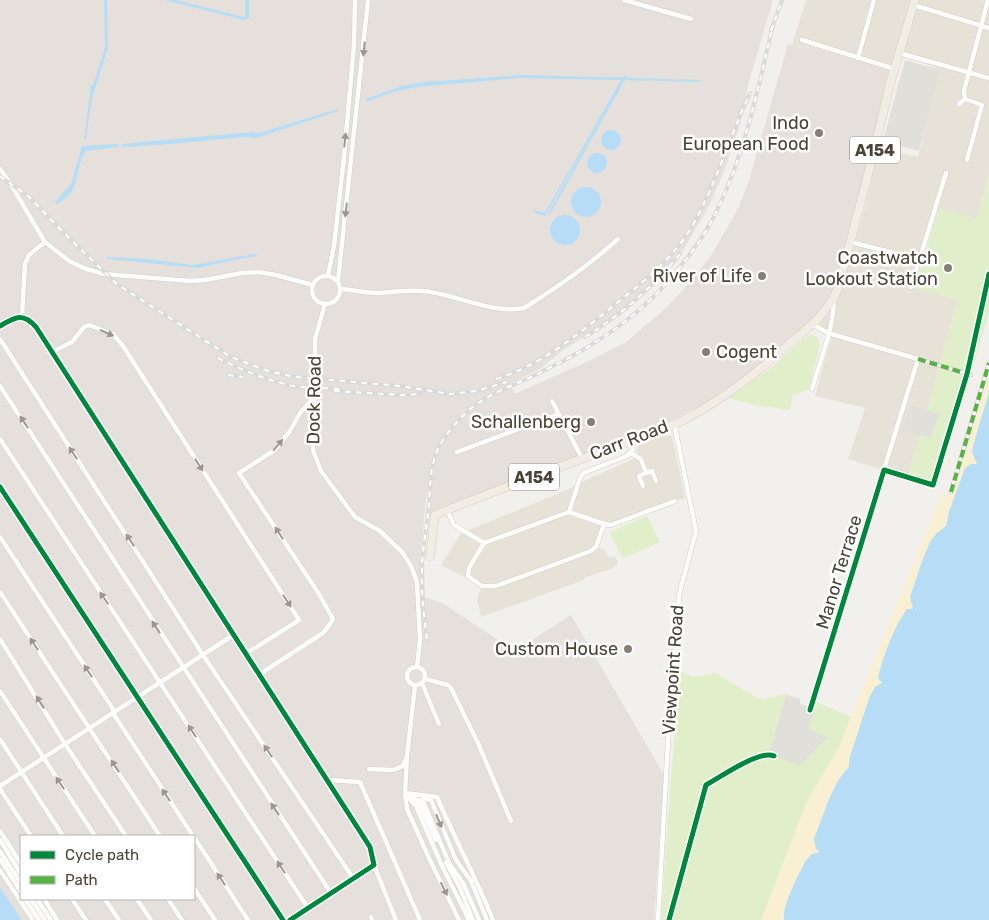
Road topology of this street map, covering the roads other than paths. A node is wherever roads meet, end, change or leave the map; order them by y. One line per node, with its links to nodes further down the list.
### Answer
1 (355, 0): 25 (street, one-way to 1)
2 (368, 0): 26 (street, one-way to 26)
3 (624, 0): 7 (street)
4 (874, 0): 12 (street)
5 (988, 0): 8 (street)
6 (914, 3): 8 (street); 11 (main road, A154)
7 (691, 19)
8 (981, 25): 9 (street); 14 (street)
9 (989, 28)
10 (802, 40): 12 (street)
11 (899, 53): 13 (main road, A154); 14 (street)
12 (858, 58): 13 (street)
13 (894, 69): 23 (main road, A154)
14 (969, 72): 15 (street); 16 (street)
15 (989, 78)
16 (966, 99): 17 (street); 18 (street)
17 (959, 104)
18 (967, 160)
19 (0, 169): 22 (street)
20 (946, 173): 24 (street)
21 (618, 239): 29 (street)
22 (45, 242): 27 (street); 32 (street)
23 (849, 242): 24 (street); 30 (main road, A154)
24 (920, 259): 28 (street)
25 (328, 275): 26 (street); 27 (street)
26 (338, 281): 29 (street)
27 (312, 285): 31 (street)
28 (911, 286)
29 (341, 289): 31 (street)
30 (834, 299): 34 (main road, Carr Road / A154); 35 (street)
31 (326, 304): 43 (street, Dock Road)
32 (22, 316): 33 (street); 37 (street)
33 (1, 324)
34 (812, 324): 35 (street); 46 (main road, Carr Road / A154)
35 (828, 333): 38 (street); 42 (street)
36 (0, 339): 68 (street, one-way to 36)
37 (52, 352): 65 (street); 67 (street, one-way to 67)
38 (918, 359): 40 (street); 77 (street, Manor Terrace)
39 (989, 363): 56 (street)
40 (971, 375)
41 (0, 386): 70 (street, one-way to 41)
42 (812, 389)
43 (314, 397): 69 (street, Dock Road); 71 (street, one-way to 43)
44 (552, 401): 45 (street)
45 (559, 414): 49 (street); 51 (street)
46 (674, 424): 48 (main road, Carr Road / A154); 141 (street, Viewpoint Road)
47 (0, 439): 73 (street, one-way to 47)
48 (630, 441): 50 (street); 51 (main road, Carr Road / A154)
49 (457, 452)
50 (631, 453): 52 (street); 59 (street)
51 (582, 458): 58 (main road, Carr Road / A154)
52 (646, 473): 53 (street); 54 (street)
53 (656, 482)
54 (643, 486)
55 (0, 487): 76 (street)
56 (951, 492)
57 (675, 501): 60 (street)
58 (447, 510): 62 (street); 63 (main road)
59 (569, 512): 60 (street); 62 (street)
60 (604, 524): 62 (street)
61 (0, 537): 78 (street, one-way to 61)
62 (484, 543)
63 (430, 558)
64 (0, 592): 80 (street, one-way to 64)
65 (235, 634): 67 (street); 68 (street)
66 (0, 639): 82 (street, one-way to 66)
67 (247, 653): 71 (street)
68 (203, 655): 70 (street); 106 (street, one-way to 68)
69 (417, 667): 72 (street); 74 (street)
70 (183, 668): 73 (street); 109 (street, one-way to 70)
71 (260, 674): 87 (street)
72 (423, 681): 74 (street); 79 (street); 90 (street)
73 (160, 683): 76 (street); 119 (street, one-way to 73)
74 (414, 686): 83 (street)
75 (0, 691): 84 (street)
76 (138, 697): 78 (street); 131 (street)
77 (810, 710)
78 (114, 713): 80 (street); 97 (street, one-way to 78)
79 (438, 724)
80 (90, 728): 82 (street); 96 (street, one-way to 80)
81 (0, 740): 86 (street)
82 (65, 744): 84 (street); 95 (street)
83 (407, 756): 85 (street); 89 (street)
84 (44, 758): 86 (street); 94 (street, one-way to 84)
85 (369, 769)
86 (21, 772): 88 (street); 93 (street)
87 (328, 780): 103 (street); 134 (street)
88 (0, 787): 92 (street)
89 (405, 794): 135 (street, one-way to 135); 136 (street); 137 (street); 138 (street); 139 (street, one-way to 139); 140 (street)
90 (511, 821)
91 (0, 831): 102 (street)
92 (30, 835)
93 (62, 835)
94 (94, 835)
95 (125, 835)
96 (159, 835)
97 (192, 835)
98 (0, 840): 105 (street)
99 (195, 840): 130 (street, one-way to 99)
100 (0, 851): 107 (street)
101 (0, 859): 107 (street)
102 (20, 862)
103 (374, 865): 106 (street); 133 (street)
104 (0, 870): 107 (street)
105 (20, 872)
106 (354, 878): 109 (street)
107 (19, 889)
108 (195, 890): 129 (street)
109 (331, 893): 119 (street)
110 (24, 900): 120 (street)
111 (26, 900): 121 (street)
112 (32, 900): 122 (street)
113 (38, 900): 123 (street)
114 (45, 900): 124 (street)
115 (73, 900): 125 (street)
116 (106, 900): 126 (street)
117 (138, 900): 127 (street)
118 (169, 900): 128 (street)
119 (308, 908): 132 (street)
120 (33, 920)
121 (39, 920)
122 (45, 920)
123 (51, 920)
124 (57, 920)
125 (86, 920)
126 (119, 920)
127 (151, 920)
128 (182, 920)
129 (215, 920)
130 (248, 920)
131 (283, 920)
132 (290, 920)
133 (396, 920)
134 (420, 920)
135 (459, 920)
136 (469, 920)
137 (474, 920)
138 (478, 920)
139 (487, 920)
140 (493, 920)
141 (658, 920)

